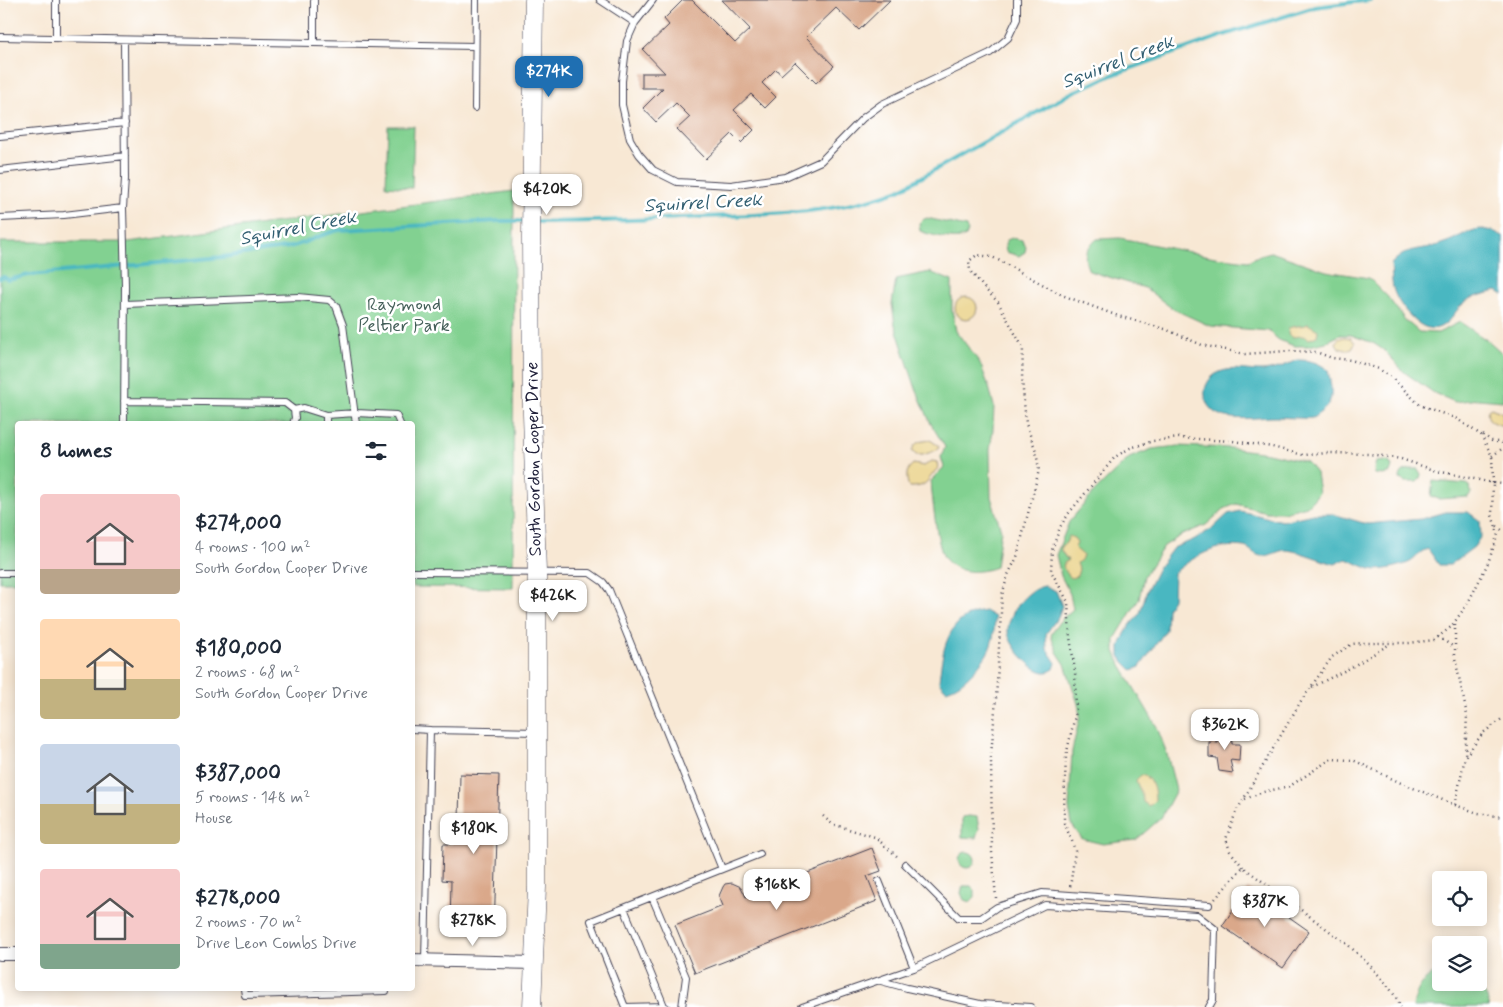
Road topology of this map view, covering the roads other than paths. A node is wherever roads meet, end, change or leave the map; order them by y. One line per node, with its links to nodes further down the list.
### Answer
1 (56, 0): 10 (lane)
2 (314, 0): 12 (lane)
3 (476, 0): 13 (lane)
4 (534, 0): 32 (main road, South Gordon Cooper Drive)
5 (600, 0): 8 (lane)
6 (653, 0): 8 (lane)
7 (1017, 0): 8 (lane)
8 (635, 23)
9 (0, 37): 10 (lane)
10 (56, 38): 11 (lane)
11 (124, 40): 12 (lane); 15 (lane)
12 (314, 44): 13 (lane)
13 (474, 46): 14 (lane)
14 (475, 108)
15 (125, 123): 16 (lane); 17 (lane)
16 (0, 136)
17 (125, 156): 18 (lane); 19 (lane)
18 (0, 170)
19 (123, 208): 20 (lane); 21 (lane)
20 (0, 218)
21 (125, 304): 22 (lane); 24 (lane)
22 (124, 401): 23 (lane); 26 (lane)
23 (294, 410): 25 (lane); 27 (lane)
24 (356, 413): 25 (lane); 29 (lane); 30 (lane)
25 (326, 415): 28 (lane)
26 (124, 421)
27 (294, 421)
28 (326, 421)
29 (356, 421)
30 (399, 421)
31 (415, 572): 32 (lane)
32 (537, 572): 37 (main road, South Gordon Cooper Drive); 40 (lane)
33 (0, 573): 34 (lane)
34 (15, 573)
35 (415, 729): 36 (lane)
36 (430, 730): 37 (lane); 47 (lane)
37 (537, 732): 48 (main road, South Gordon Cooper Drive)
38 (760, 854): 40 (lane)
39 (905, 864): 43 (lane)
40 (722, 869): 42 (lane)
41 (879, 881): 49 (lane)
42 (652, 897): 44 (lane); 55 (lane)
43 (1209, 905)
44 (624, 908): 53 (lane); 53 (lane)
45 (0, 954): 46 (street)
46 (15, 954)
47 (419, 960): 48 (street)
48 (534, 962): 54 (main road, South Gordon Cooper Drive)
49 (914, 968): 50 (lane); 58 (lane)
50 (881, 981): 56 (lane); 57 (lane)
51 (244, 991): 52 (lane)
52 (386, 991)
53 (665, 1006)
54 (532, 1007)
55 (682, 1007)
56 (802, 1007)
57 (1031, 1007)
58 (1209, 1007)

